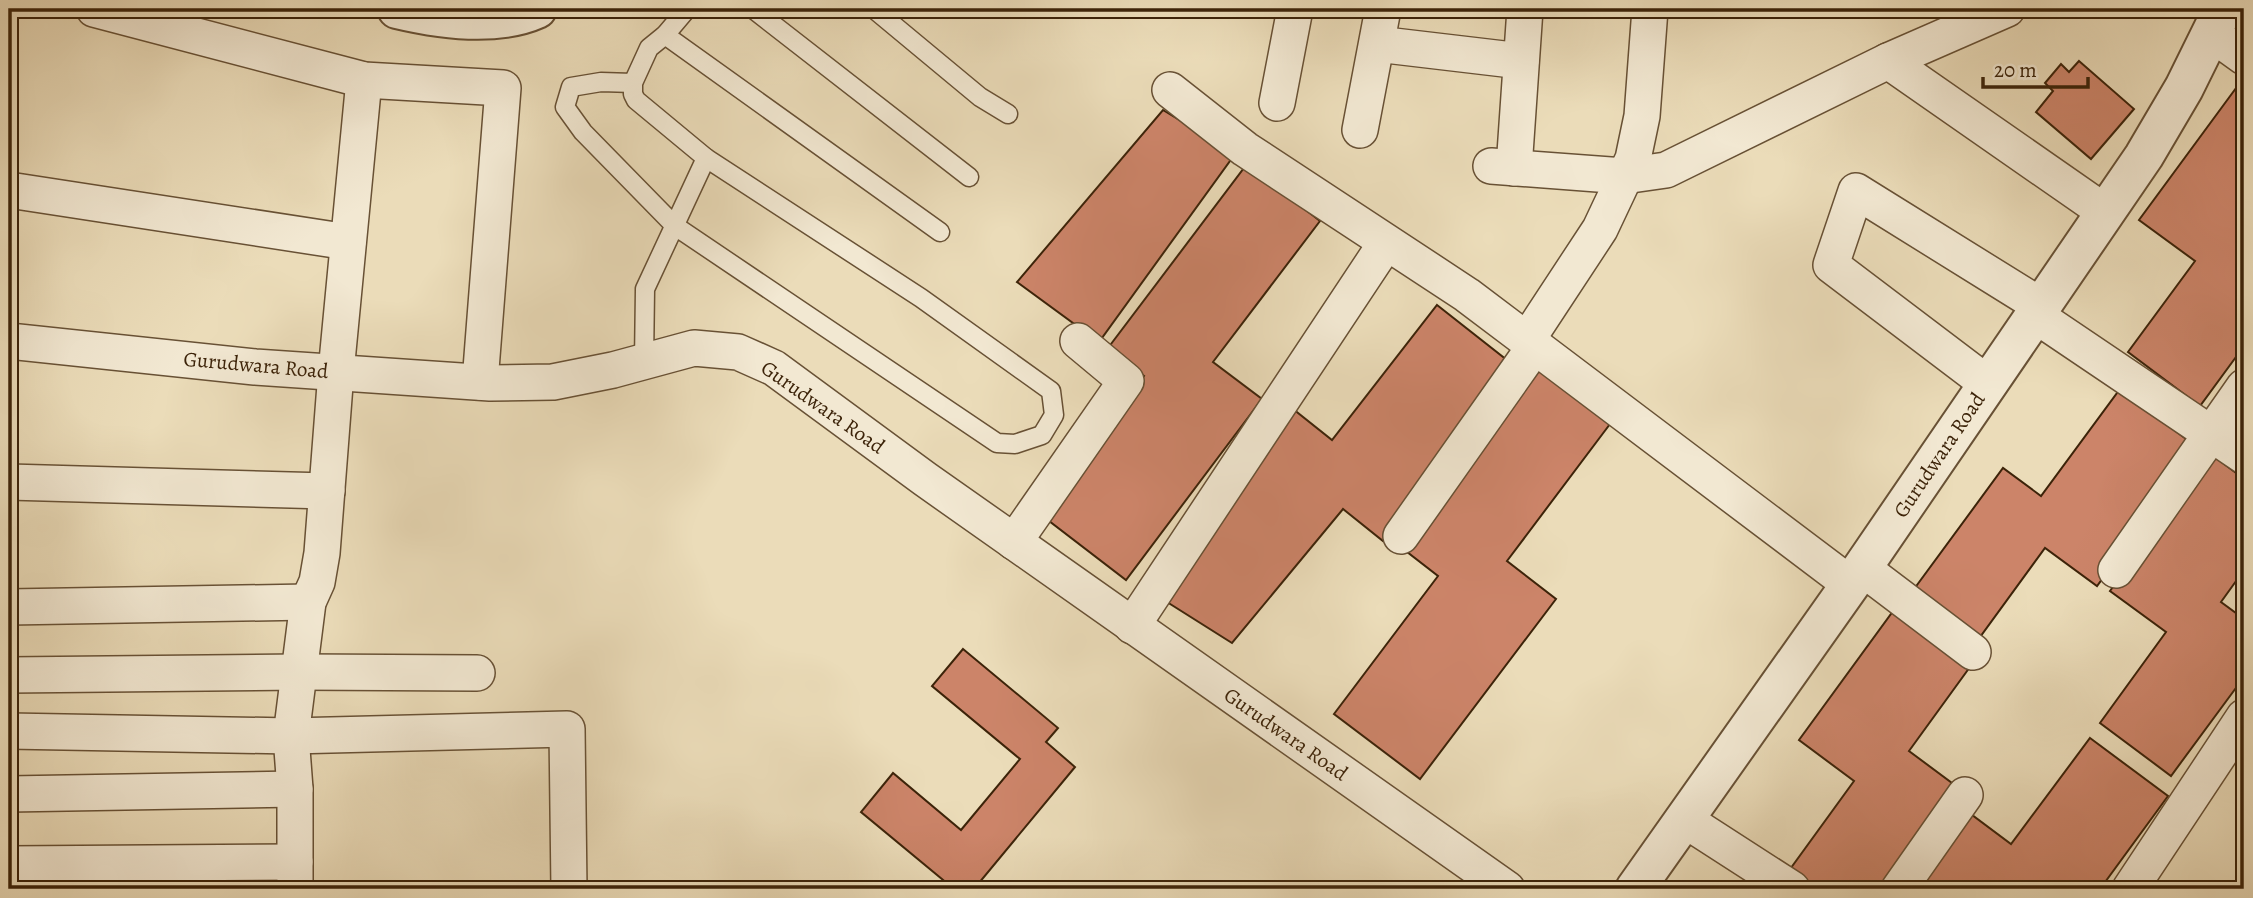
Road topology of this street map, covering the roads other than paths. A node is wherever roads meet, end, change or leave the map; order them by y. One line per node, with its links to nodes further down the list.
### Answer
1 (94, 9): 18 (street)
2 (397, 9): 3 (street)
3 (537, 9)
4 (687, 9): 13 (lane)
5 (753, 9): 26 (lane)
6 (874, 9): 22 (lane)
7 (1295, 9): 21 (street)
8 (1383, 9): 14 (street)
9 (1525, 9): 16 (street)
10 (1650, 9): 25 (street)
11 (2007, 9): 17 (street)
12 (2217, 22): 15 (street); 28 (street, Gurudwara Road)
13 (665, 35): 19 (lane); 30 (lane)
14 (1377, 44): 16 (street); 23 (street)
15 (2244, 57)
16 (1521, 61): 25 (street)
17 (1888, 61): 25 (street); 28 (street)
18 (364, 80): 31 (street); 39 (street)
19 (634, 83): 24 (lane); 29 (lane)
20 (1170, 90): 32 (street)
21 (1277, 103)
22 (1008, 114)
23 (1360, 130)
24 (706, 158): 29 (lane); 29 (lane)
25 (1624, 176): 36 (street)
26 (969, 177)
27 (9, 190): 31 (street)
28 (2105, 212): 33 (street, Gurudwara Road)
29 (675, 226): 37 (lane)
30 (940, 232)
31 (348, 242): 38 (street)
32 (1386, 243): 36 (street); 52 (street)
33 (2038, 310): 40 (street, Gurudwara Road); 40 (street); 42 (street)
34 (9, 341): 38 (street, Gurudwara Road)
35 (1078, 341): 47 (street)
36 (1531, 343): 46 (street); 49 (street)
37 (644, 362): 39 (street, Gurudwara Road); 47 (street, Gurudwara Road)
38 (335, 372): 39 (street, Gurudwara Road); 45 (street)
39 (480, 382)
40 (1988, 384): 49 (street, Gurudwara Road)
41 (2244, 387): 42 (street)
42 (2211, 433): 43 (street); 48 (street)
43 (2244, 456)
44 (9, 482): 45 (street)
45 (327, 491): 50 (street)
46 (1401, 536)
47 (1014, 542): 52 (street, Gurudwara Road)
48 (2116, 570)
49 (1856, 576): 53 (street); 63 (street, Gurudwara Road)
50 (308, 602): 51 (street); 54 (street)
51 (9, 607)
52 (1132, 625): 67 (street, Gurudwara Road)
53 (1973, 652)
54 (300, 672): 55 (street); 56 (street); 59 (street)
55 (477, 673)
56 (9, 675)
57 (2244, 718): 71 (street)
58 (9, 731): 59 (street)
59 (292, 736): 60 (street); 66 (street)
60 (295, 789): 61 (street); 65 (street)
61 (9, 794)
62 (1965, 794): 70 (street)
63 (1685, 820): 68 (street, Gurudwara Road); 69 (street)
64 (9, 864): 65 (street)
65 (295, 876)
66 (569, 889)
67 (1507, 889)
68 (1635, 889)
69 (1792, 889)
70 (1899, 889)
71 (2130, 889)

